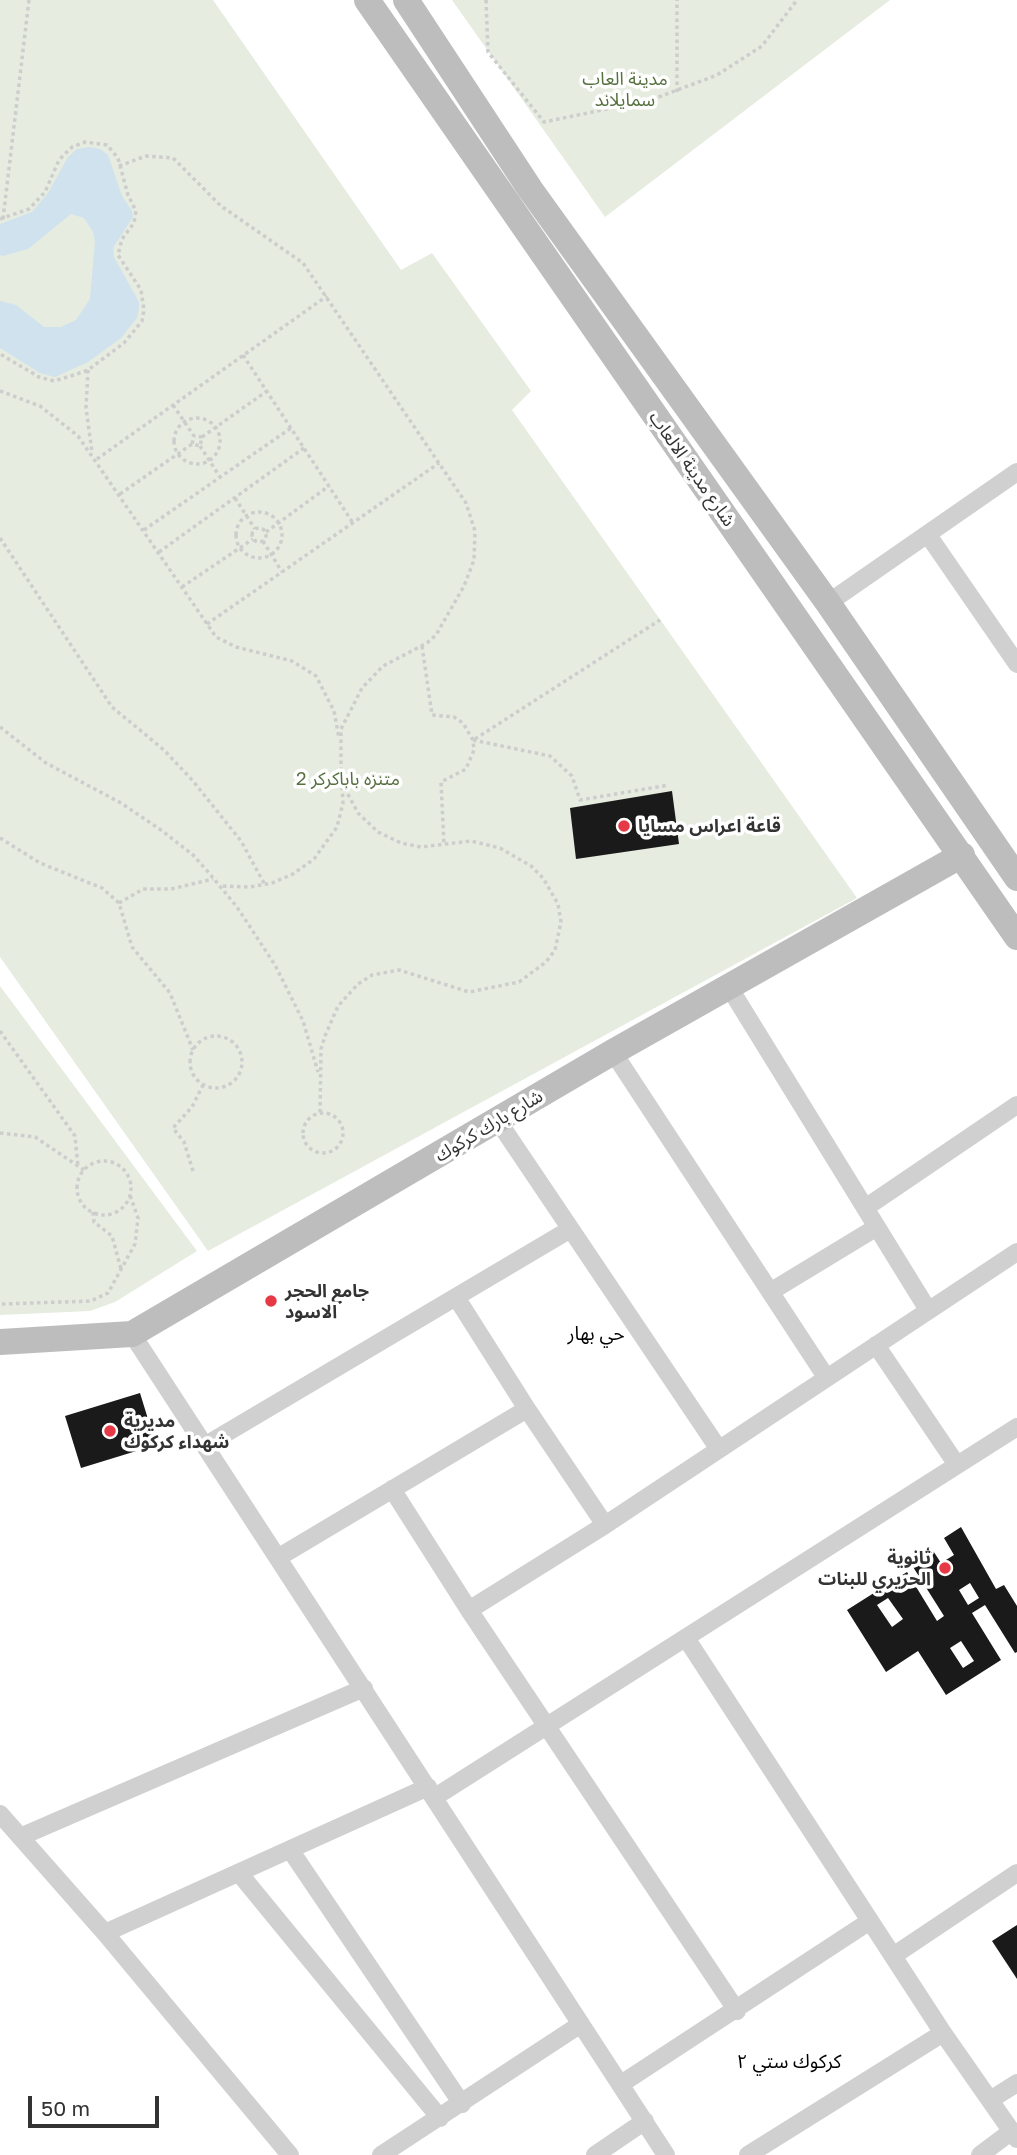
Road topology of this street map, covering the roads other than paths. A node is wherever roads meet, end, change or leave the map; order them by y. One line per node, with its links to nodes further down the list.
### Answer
1 (367, 0): 5 (main road, شارع مدينة الالعاب)
2 (405, 0): 4 (main road, شارع مدينة الالعاب)
3 (1017, 472): 6 (street)
4 (744, 487): 5 (main road); 7 (main road, شارع مدينة الالعاب)
5 (719, 507): 9 (main road, شارع مدينة الالعاب)
6 (928, 535): 7 (street); 8 (street)
7 (828, 603): 10 (main road, شارع مدينة الالعاب)
8 (1017, 664)
9 (962, 855): 11 (main road, شارع مدينة الالعاب); 12 (main road, شارع بارك كركوك)
10 (1017, 878)
11 (1017, 937)
12 (729, 987): 13 (main road, شارع بارك كركوك); 16 (street)
13 (613, 1052): 15 (main road, شارع بارك كركوك); 20 (street)
14 (1017, 1105): 16 (street)
15 (498, 1121): 18 (street); 23 (main road, شارع بارك كركوك)
16 (865, 1208): 17 (street)
17 (877, 1227): 20 (street); 22 (street)
18 (569, 1230): 21 (street); 32 (street)
19 (1017, 1252): 22 (street)
20 (770, 1292): 28 (street)
21 (456, 1297): 29 (street); 31 (street)
22 (928, 1310): 26 (street)
23 (132, 1334): 24 (main road, شارع بارك كركوك); 31 (street)
24 (29, 1340): 25 (main road, شارع بارك كركوك); 27 (main road)
25 (0, 1342)
26 (876, 1345): 28 (street); 33 (street)
27 (0, 1356)
28 (826, 1377): 32 (street)
29 (527, 1409): 34 (street); 35 (street)
30 (1015, 1433): 33 (street)
31 (206, 1445): 36 (street)
32 (718, 1448): 35 (street)
33 (957, 1465): 38 (street)
34 (393, 1489): 36 (street); 37 (street)
35 (605, 1525): 37 (street)
36 (279, 1557): 39 (street)
37 (469, 1610): 40 (street)
38 (685, 1638): 40 (street); 47 (street)
39 (363, 1688): 41 (street); 43 (street)
40 (547, 1726): 41 (street); 50 (street)
41 (431, 1792): 44 (street); 51 (street)
42 (0, 1814): 43 (street)
43 (20, 1837): 48 (street)
44 (291, 1851): 46 (street); 56 (street)
45 (1017, 1872): 49 (street)
46 (239, 1873): 48 (street); 57 (street)
47 (870, 1921): 49 (street); 50 (street)
48 (105, 1933): 61 (street)
49 (893, 1956): 52 (street)
50 (737, 2011): 54 (street)
51 (581, 2024): 54 (street); 56 (street)
52 (943, 2033): 55 (street); 64 (street)
53 (1017, 2083): 55 (street)
54 (621, 2084): 58 (street)
55 (990, 2100): 59 (street)
56 (462, 2104): 57 (street)
57 (440, 2118): 62 (street)
58 (645, 2121): 60 (street); 63 (street)
59 (1014, 2134): 65 (street)
60 (659, 2152)
61 (290, 2155)
62 (381, 2155)
63 (595, 2155)
64 (748, 2155)
65 (979, 2155)

